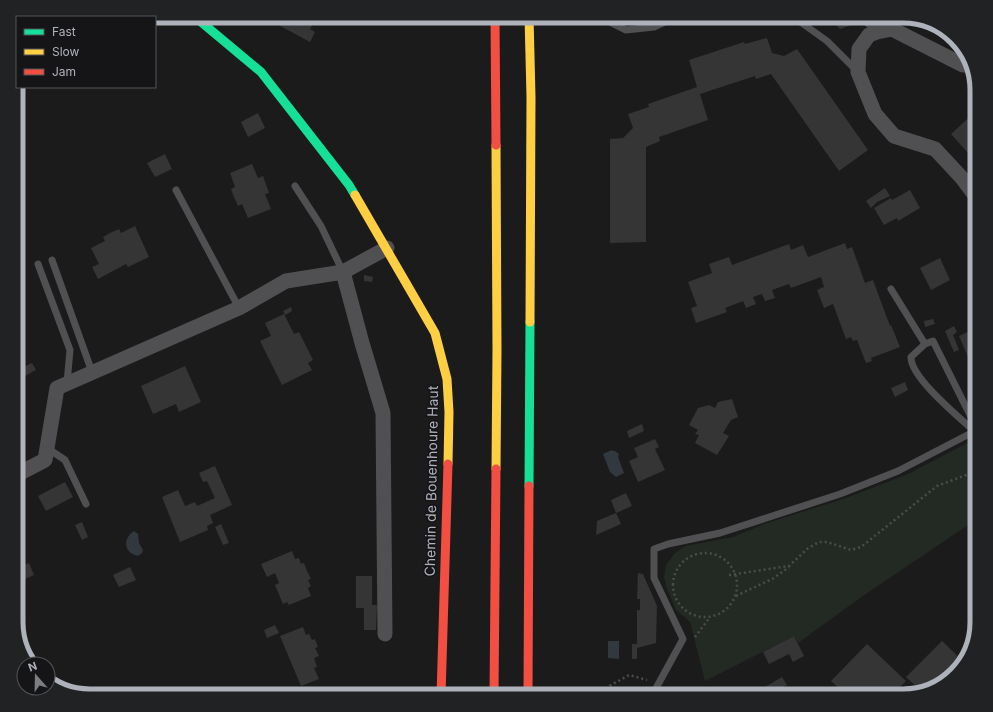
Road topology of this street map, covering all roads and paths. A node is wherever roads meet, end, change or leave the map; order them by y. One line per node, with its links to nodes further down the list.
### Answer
1 (202, 23): 14 (main road, Chemin de Bouenhoure Haut)
2 (495, 23): 39 (main road)
3 (529, 23): 40 (main road)
4 (612, 23): 5 (lane)
5 (663, 23)
6 (802, 23): 10 (lane)
7 (867, 23): 8 (lane)
8 (877, 32): 9 (street); 10 (street)
9 (965, 64)
10 (858, 72): 12 (street)
11 (295, 186): 17 (lane)
12 (970, 189)
13 (176, 190): 19 (lane)
14 (387, 248): 17 (street); 38 (main road, Chemin de Bouenhoure Haut)
15 (52, 260): 21 (lane)
16 (38, 264): 22 (lane)
17 (343, 272): 19 (street); 35 (street)
18 (891, 289): 20 (lane)
19 (239, 308): 21 (street)
20 (925, 344): 23 (lane); 24 (lane)
21 (92, 372): 22 (street)
22 (67, 383): 26 (street)
23 (970, 418)
24 (970, 425)
25 (970, 433): 36 (lane)
26 (47, 448): 27 (street); 29 (lane)
27 (23, 469)
28 (970, 474): 30 (path)
29 (86, 504)
30 (789, 566): 31 (path); 33 (path)
31 (735, 573): 32 (path); 33 (path); 34 (path)
32 (729, 575)
33 (735, 596): 34 (path)
34 (710, 617): 36 (path)
35 (385, 634)
36 (683, 639): 37 (lane)
37 (657, 687): 41 (path)
38 (441, 689)
39 (494, 689)
40 (528, 689)
41 (604, 689)

